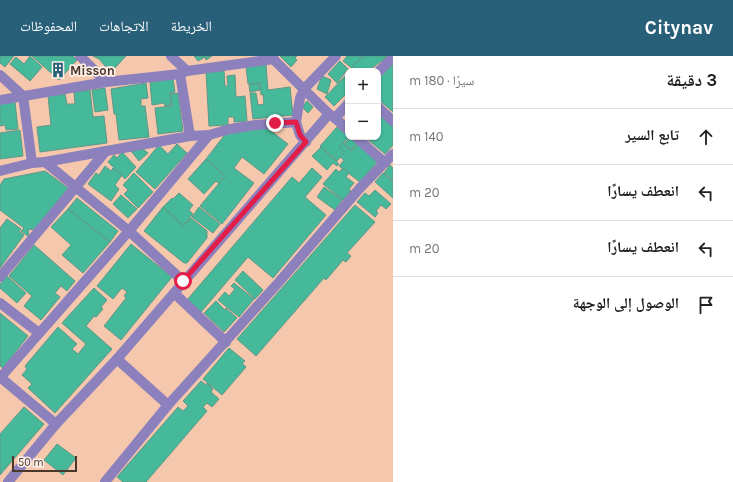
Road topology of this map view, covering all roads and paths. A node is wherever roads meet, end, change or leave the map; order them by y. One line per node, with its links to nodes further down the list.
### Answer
1 (80, 56): 9 (street)
2 (171, 56): 7 (street)
3 (333, 57): 10 (street)
4 (272, 58): 7 (street); 10 (street)
5 (393, 58): 6 (street)
6 (381, 69)
7 (183, 72): 9 (street); 20 (street)
8 (0, 75): 11 (street)
9 (106, 82): 11 (street)
10 (304, 89): 15 (street); 16 (street)
11 (23, 96): 12 (street); 27 (street)
12 (0, 100)
13 (345, 106): 15 (street)
14 (381, 110): 17 (street)
15 (332, 116): 18 (street); 22 (street)
16 (296, 122): 19 (street); 22 (street)
17 (393, 122)
18 (345, 127)
19 (209, 135): 20 (street); 30 (street)
20 (190, 136): 23 (street)
21 (359, 140): 26 (street)
22 (306, 142): 32 (street)
23 (106, 151): 25 (street); 29 (street)
24 (393, 154): 26 (street)
25 (44, 162): 27 (street); 29 (street)
26 (385, 162): 36 (street)
27 (32, 163): 28 (street)
28 (2, 172)
29 (76, 187): 30 (street); 31 (street)
30 (129, 231): 32 (street); 35 (street)
31 (0, 277)
32 (183, 281): 33 (street)
33 (174, 293): 36 (street); 37 (street)
34 (0, 303): 35 (street)
35 (39, 333): 38 (street)
36 (226, 342): 39 (street)
37 (117, 359): 39 (street); 40 (street)
38 (0, 378): 40 (street)
39 (168, 405): 42 (street)
40 (56, 424): 41 (street)
41 (8, 482)
42 (105, 482)

